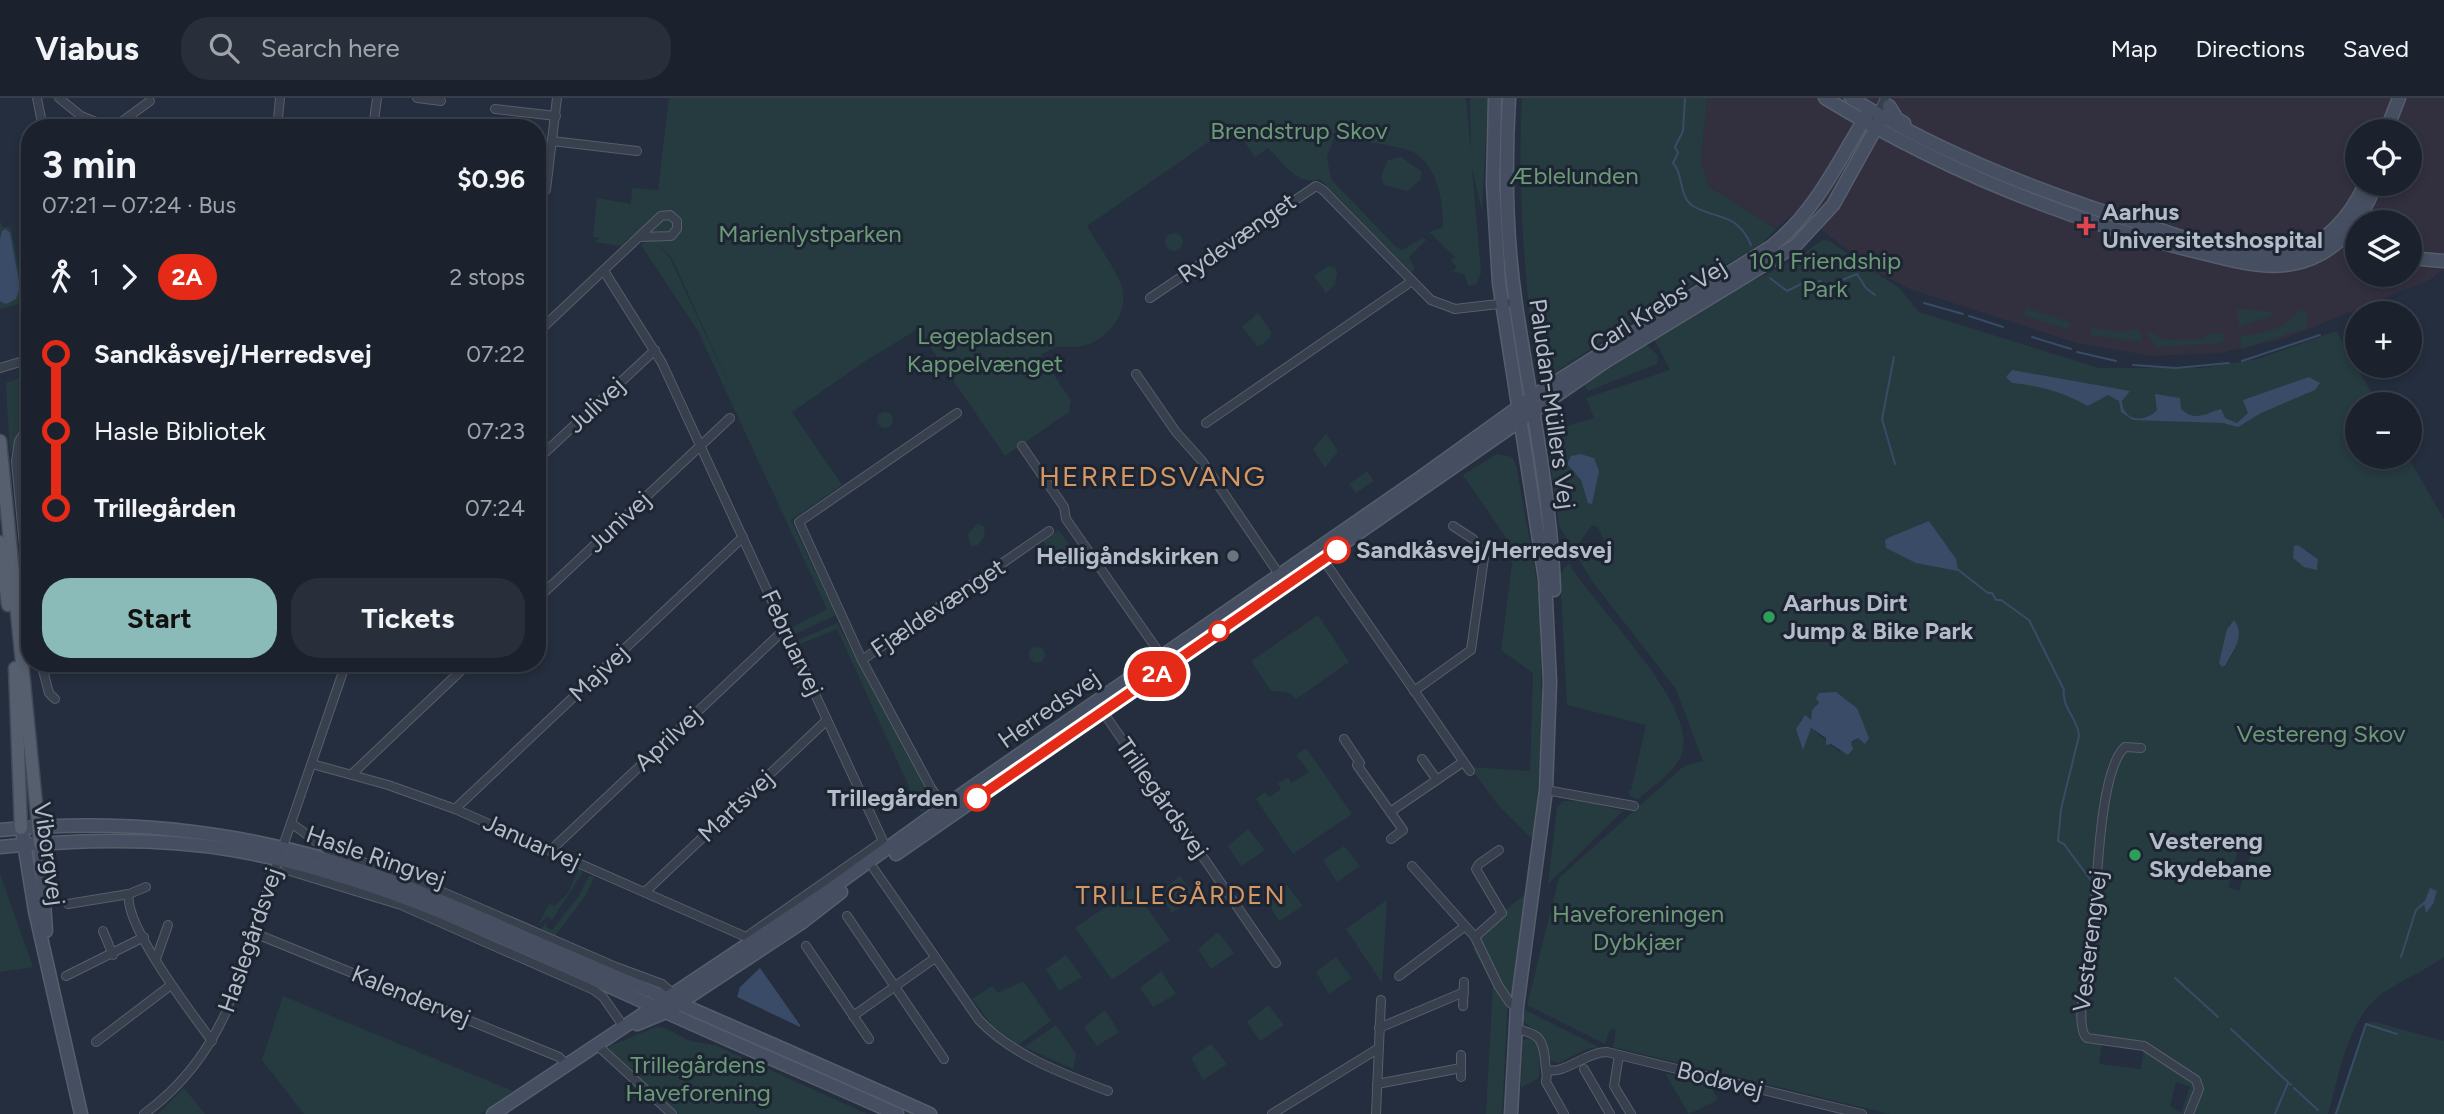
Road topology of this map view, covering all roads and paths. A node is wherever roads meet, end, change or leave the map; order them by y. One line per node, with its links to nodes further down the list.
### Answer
1 (37, 98): 18 (street)
2 (59, 98): 19 (street)
3 (280, 98): 21 (street)
4 (377, 98): 22 (street)
5 (417, 98): 14 (street)
6 (557, 98): 17 (street)
7 (1495, 98): 38 (street, Paludan-Müllers Vej)
8 (1509, 98): 37 (street, Paludan-Müllers Vej)
9 (1825, 98): 16 (street)
10 (1851, 98): 16 (street)
11 (2399, 98): 23 (street)
12 (2408, 98): 24 (street)
13 (150, 101): 20 (street)
14 (441, 101)
15 (495, 109): 17 (street)
16 (1879, 112): 27 (street); 27 (street); 30 (street); 44 (street, Carl Krebs' Vej); 47 (street, Carl Krebs' Vej)
17 (556, 116): 25 (street)
18 (41, 119)
19 (89, 119)
20 (125, 119)
21 (278, 119)
22 (374, 119)
23 (2391, 119)
24 (2400, 119)
25 (552, 141): 26 (street); 28 (street)
26 (637, 151)
27 (1976, 162): 29 (street)
28 (546, 190)
29 (2345, 226)
30 (2345, 233)
31 (640, 237): 34 (street)
32 (2422, 257): 33 (street)
33 (2444, 261)
34 (604, 271): 39 (street); 40 (street, Februarvej)
35 (1412, 281): 36 (street, Rydevænget); 38 (street, Rydevænget); 50 (street)
36 (1150, 298)
37 (1515, 302): 38 (street, Rydevænget); 44 (street, Paludan-Müllers Vej)
38 (1502, 304): 45 (street, Paludan-Müllers Vej)
39 (546, 325)
40 (655, 350): 53 (street, Februarvej); 55 (street, Julivej)
41 (21, 362): 42 (street)
42 (0, 368)
43 (1136, 374): 62 (street)
44 (1530, 398): 45 (street, Herredsvej); 47 (street, Paludan-Müllers Vej)
45 (1517, 408): 49 (street, Paludan-Müllers Vej); 61 (street, Herredsvej)
46 (957, 413): 66 (street, Fjældevænget)
47 (1533, 413): 49 (street, Carl Krebs' Vej); 84 (street, Paludan-Müllers Vej)
48 (730, 418): 53 (street)
49 (1519, 422): 61 (street, Herredsvej); 84 (street, Paludan-Müllers Vej)
50 (1206, 423)
51 (21, 438): 56 (street)
52 (0, 441): 65 (main road, Viborgvej)
53 (700, 445): 59 (street, Februarvej); 63 (street, Junivej)
54 (1022, 446): 67 (street)
55 (546, 452)
56 (21, 514)
57 (1453, 526): 72 (street)
58 (1049, 531): 66 (street, Fjældevænget)
59 (743, 537): 64 (street, Februarvej); 86 (street, Majvej)
60 (0, 542): 91 (main road, Viborgvej)
61 (1320, 555): 62 (street, Herredsvej); 72 (street)
62 (1284, 580): 67 (street, Herredsvej)
63 (546, 590)
64 (785, 629): 75 (street, Februarvej); 97 (street, Aprilvej)
65 (21, 648)
66 (862, 660): 87 (street, Fjældevænget)
67 (1165, 662): 74 (street, Herredsvej)
68 (23, 672): 90 (main road, Viborgvej)
69 (43, 672): 73 (street)
70 (343, 672): 80 (street, Haslegårdsvej)
71 (460, 672): 82 (street)
72 (1414, 691): 79 (street)
73 (55, 699)
74 (1099, 707): 87 (street, Herredsvej); 119 (street, Trillegårdsvej)
75 (827, 720): 103 (street, Martsvej); 112 (street, Februarvej)
76 (1344, 739): 88 (street)
77 (2141, 748): 161 (street, Vesterengvej)
78 (1422, 759): 83 (street)
79 (1463, 762): 81 (street); 83 (street)
80 (312, 764): 82 (street, Januarvej); 89 (street, Haslegårdsvej)
81 (1470, 771)
82 (352, 774): 86 (street, Januarvej)
83 (1437, 780): 88 (street)
84 (1549, 791): 85 (street); 129 (street, Paludan-Müllers Vej)
85 (1634, 806)
86 (454, 809): 97 (street, Januarvej)
87 (948, 811): 101 (street, Herredsvej); 126 (street, Herredsvej)
88 (1390, 813): 93 (street)
89 (292, 823): 99 (street, Haslegårdsvej); 126 (street, Hasle Ringvej)
90 (39, 826): 91 (street, Hasle Ringvej); 94 (main road, Viborgvej); 99 (street, Hasle Ringvej)
91 (22, 828): 92 (street, Hasle Ringvej); 95 (street, Viborgvej)
92 (0, 830)
93 (1391, 839)
94 (40, 844): 95 (street, Hasle Ringvej); 99 (street, Hasle Ringvej); 118 (street, Viborgvej)
95 (24, 845): 96 (street, Hasle Ringvej); 118 (street, Viborgvej)
96 (0, 847)
97 (551, 850): 103 (street, Januarvej)
98 (1499, 850): 113 (street)
99 (281, 853): 110 (street, Haslegårdsvej); 126 (street, Hasle Ringvej); 130 (street, Hasle Ringvej); 132 (street, Hasle Ringvej)
100 (1412, 866): 108 (street)
101 (874, 869): 116 (street); 126 (street, Herredsvej)
102 (146, 887): 104 (street)
103 (645, 891): 112 (street, Januarvej)
104 (129, 894): 105 (street); 111 (street)
105 (68, 904)
106 (847, 916): 124 (street)
107 (168, 925): 117 (street)
108 (1464, 927): 113 (street); 121 (street)
109 (103, 931): 115 (street)
110 (254, 933): 136 (street, Haslegårdsvej); 143 (street, Kalendervej)
111 (144, 937): 115 (street); 117 (street)
112 (746, 937)
113 (1475, 937): 129 (street)
114 (806, 946): 131 (street)
115 (113, 955): 120 (street)
116 (935, 958): 124 (street); 147 (street)
117 (156, 959): 123 (street)
118 (48, 960): 148 (street, Viborgvej)
119 (1276, 963)
120 (66, 976)
121 (1399, 976)
122 (1465, 982): 125 (street)
123 (171, 985): 136 (street); 137 (street)
124 (894, 987): 131 (street); 142 (street)
125 (1464, 992): 128 (street); 133 (street)
126 (675, 999): 130 (street, Herredsvej); 153 (street, Hasle Ringvej)
127 (1381, 1000): 133 (street)
128 (1463, 1006)
129 (1517, 1007): 134 (street, Paludan-Müllers Vej)
130 (660, 1010): 132 (street, Herredsvej); 152 (street, Hasle Ringvej)
131 (853, 1016): 135 (street)
132 (624, 1027): 138 (street, Herredsvej)
133 (1380, 1028): 139 (street)
134 (1516, 1029): 145 (street); 156 (street, Paludan-Müllers Vej)
135 (869, 1039)
136 (212, 1041): 149 (street, Haslegårdsvej)
137 (96, 1042)
138 (596, 1044): 143 (street, Herredsvej); 151 (street)
139 (1379, 1048): 146 (street); 154 (street)
140 (1461, 1055): 146 (street)
141 (1619, 1055): 145 (street, Bodøvej); 159 (street); 160 (street, Bodøvej)
142 (944, 1059)
143 (566, 1064): 150 (street, Herredsvej)
144 (1584, 1069): 158 (street)
145 (1548, 1070): 157 (street)
146 (1377, 1084): 155 (street)
147 (1108, 1091)
148 (81, 1114)
149 (144, 1114)
150 (494, 1114)
151 (672, 1114)
152 (897, 1114)
153 (930, 1114)
154 (1272, 1114)
155 (1376, 1114)
156 (1511, 1114)
157 (1564, 1114)
158 (1610, 1114)
159 (1631, 1114)
160 (1862, 1114)
161 (2189, 1114)

